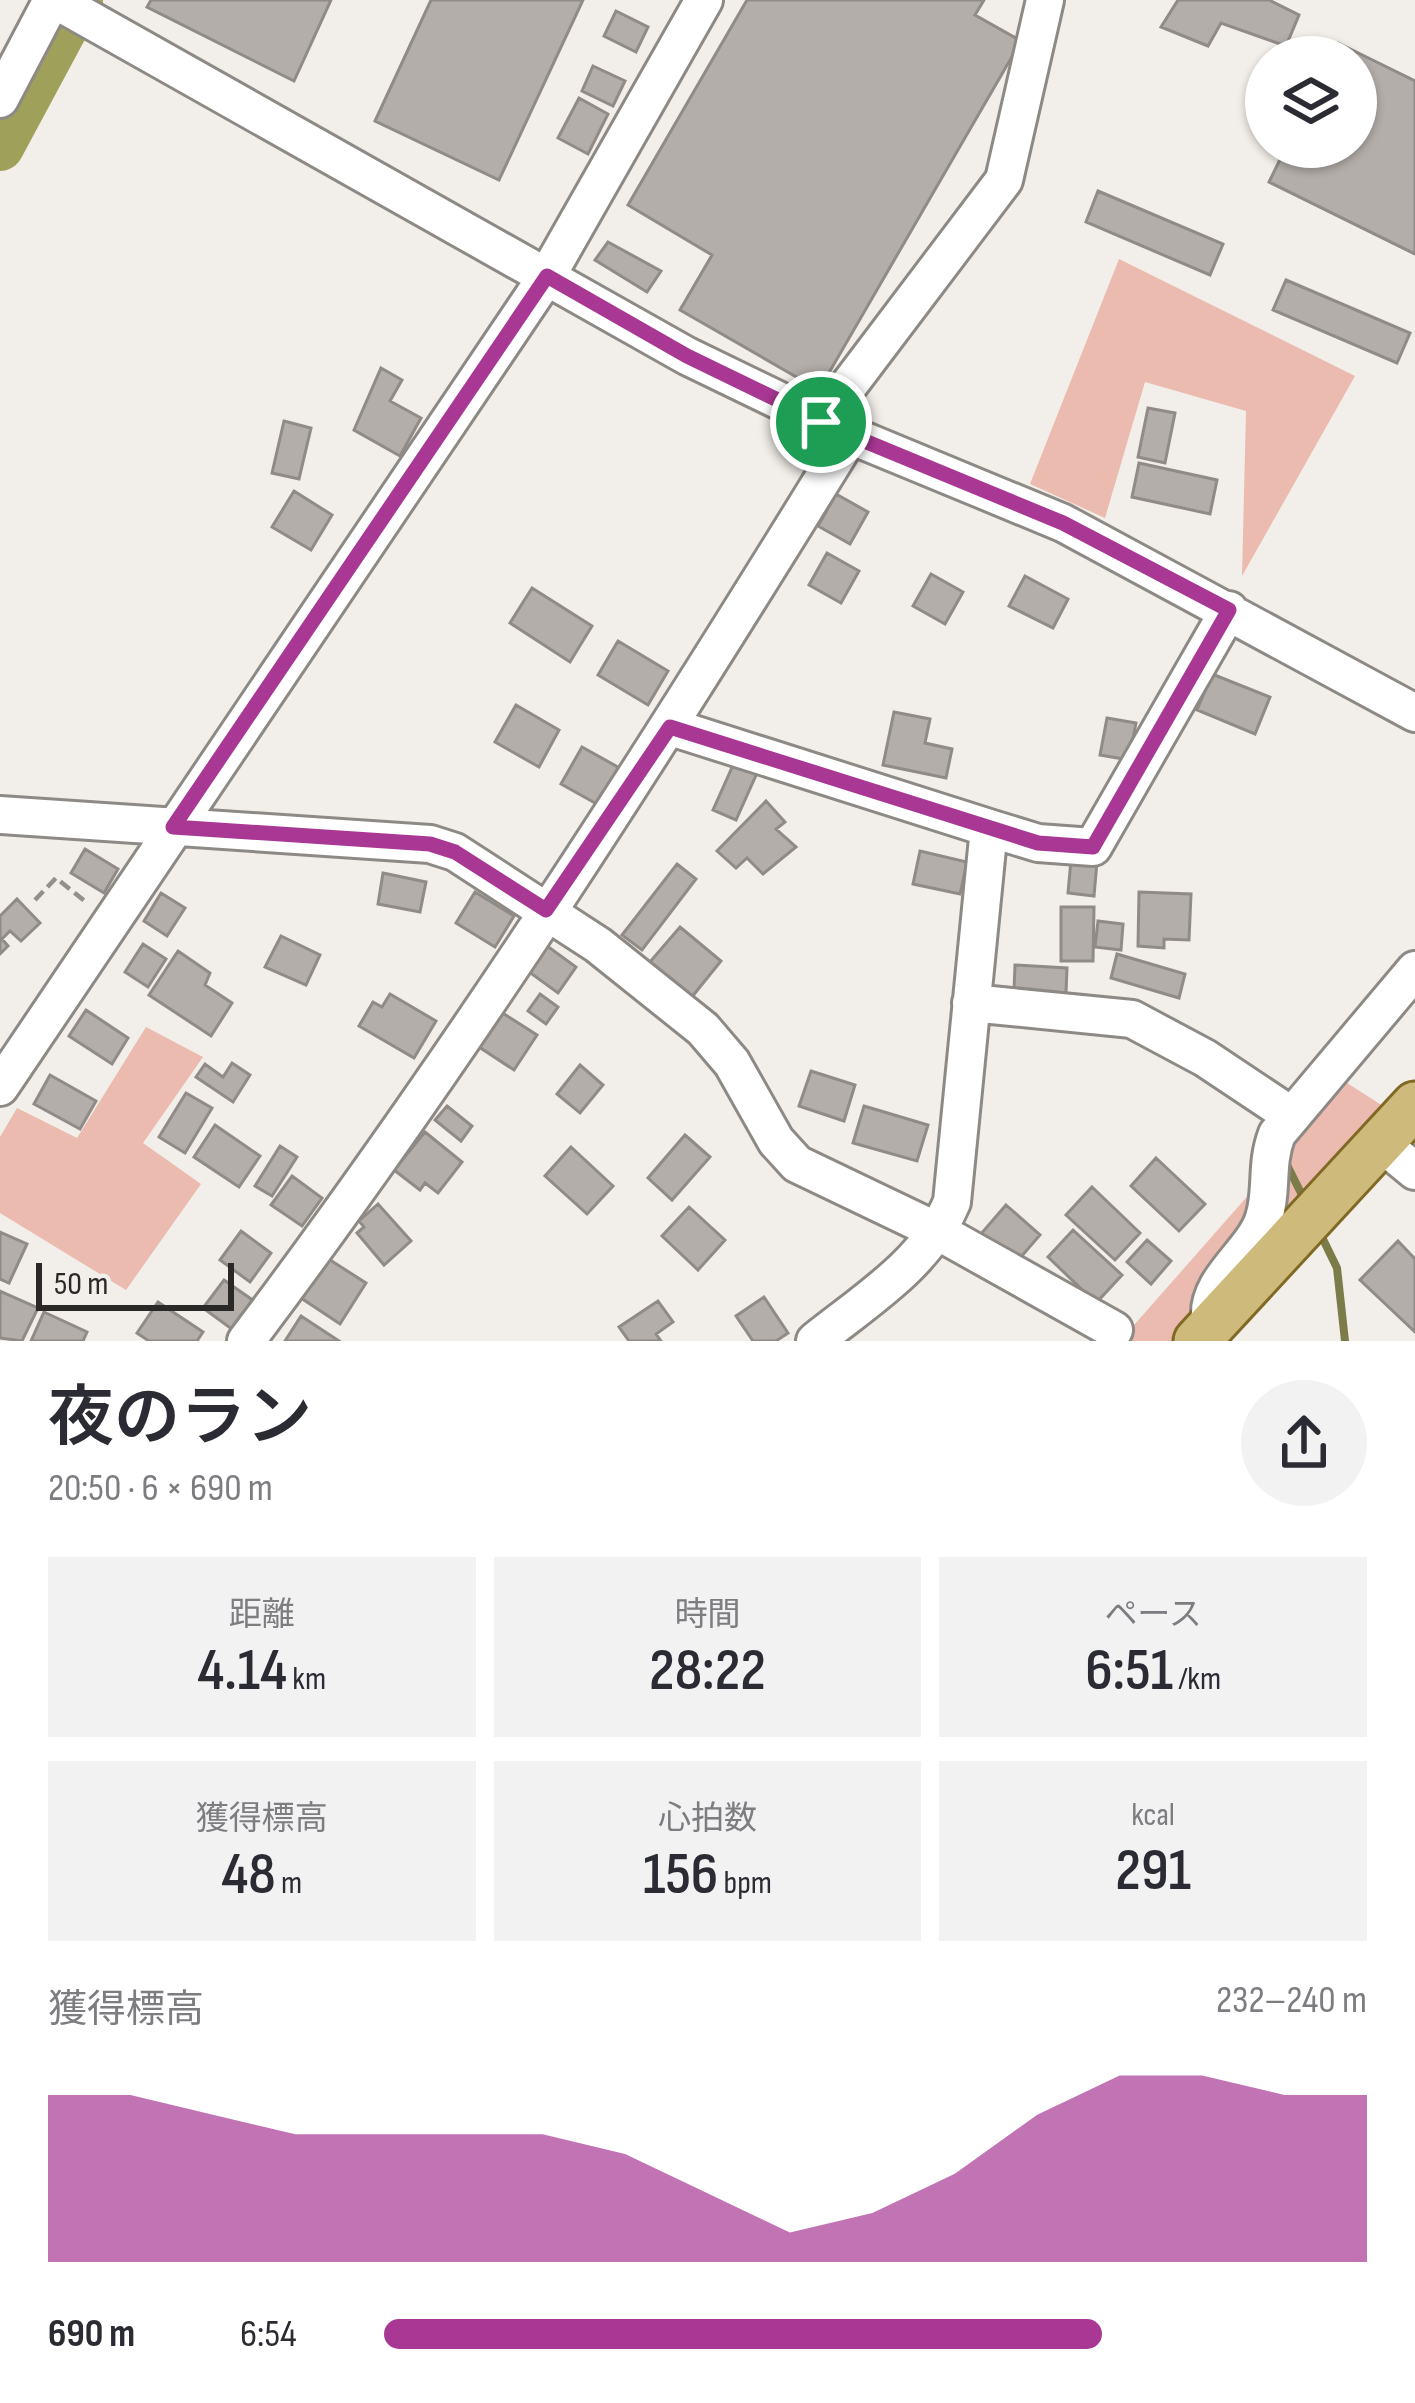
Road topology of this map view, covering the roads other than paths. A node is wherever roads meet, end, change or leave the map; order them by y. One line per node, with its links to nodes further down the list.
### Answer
1 (53, 0): 4 (street); 5 (street)
2 (704, 0): 5 (street)
3 (1045, 0): 6 (street)
4 (0, 99)
5 (547, 276): 6 (street); 11 (street)
6 (835, 428): 7 (street); 9 (street)
7 (1229, 610): 8 (street); 12 (street)
8 (1415, 713)
9 (670, 727): 12 (street); 13 (street)
10 (0, 814): 11 (street)
11 (173, 827): 13 (street); 16 (street)
12 (989, 828): 15 (street)
13 (546, 910): 20 (street); 23 (street)
14 (1415, 970): 18 (street)
15 (971, 1003): 18 (street); 20 (street)
16 (0, 1087)
17 (1415, 1105): 19 (main road)
18 (1292, 1116): 22 (street)
19 (1398, 1157): 22 (main road)
20 (939, 1232): 21 (street); 24 (street)
21 (1114, 1330)
22 (1204, 1334)
23 (246, 1341)
24 (815, 1341)

